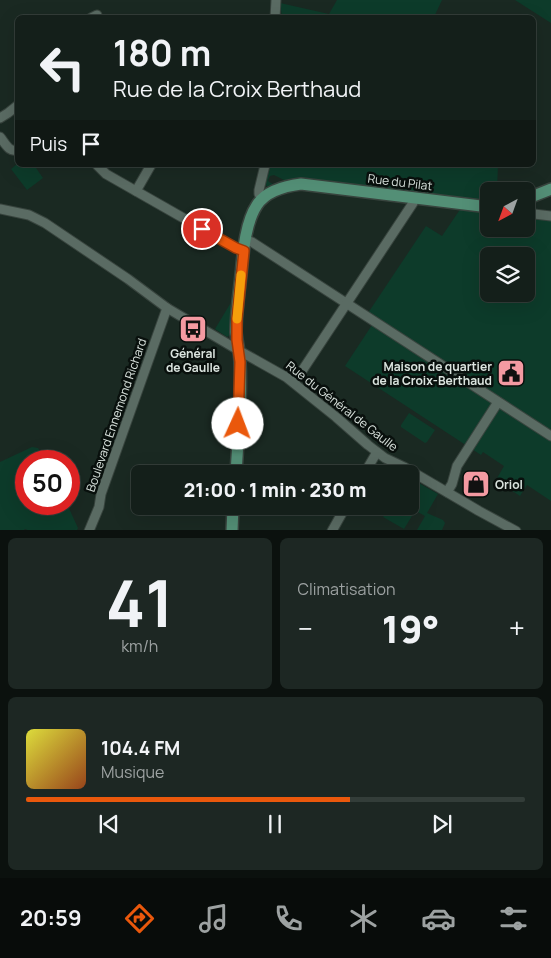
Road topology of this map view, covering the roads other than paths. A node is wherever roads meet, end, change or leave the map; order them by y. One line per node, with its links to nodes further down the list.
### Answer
1 (276, 0): 2 (street)
2 (275, 15)
3 (15, 107): 4 (street)
4 (0, 118)
5 (0, 137): 6 (street)
6 (15, 151)
7 (99, 167): 11 (street)
8 (150, 167): 11 (street)
9 (265, 167): 13 (street)
10 (551, 189): 12 (main road)
11 (136, 191): 19 (street)
12 (535, 195)
13 (262, 198): 14 (main road, Rue du Pilat); 19 (main road)
14 (414, 198): 15 (main road, Rue du Pilat); 20 (street)
15 (480, 206)
16 (0, 209): 21 (street, Rue du Général de Gaulle)
17 (535, 214): 18 (street)
18 (551, 216)
19 (245, 245): 20 (street); 22 (main road)
20 (347, 304): 23 (street); 24 (street)
21 (167, 308): 22 (street, Rue du Général de Gaulle); 32 (street, Boulevard Ennemond Richard)
22 (238, 350): 23 (street, Rue du Général de Gaulle); 27 (main road)
23 (294, 382): 26 (street, Rue du Général de Gaulle)
24 (498, 402): 25 (street); 29 (street)
25 (551, 436)
26 (377, 452): 28 (street); 29 (street, Rue du Général de Gaulle)
27 (236, 465)
28 (369, 465)
29 (447, 492): 35 (street, Rue du Général de Gaulle)
30 (233, 515): 33 (main road)
31 (341, 515): 34 (street)
32 (89, 530)
33 (232, 530)
34 (332, 530)
35 (516, 530)

